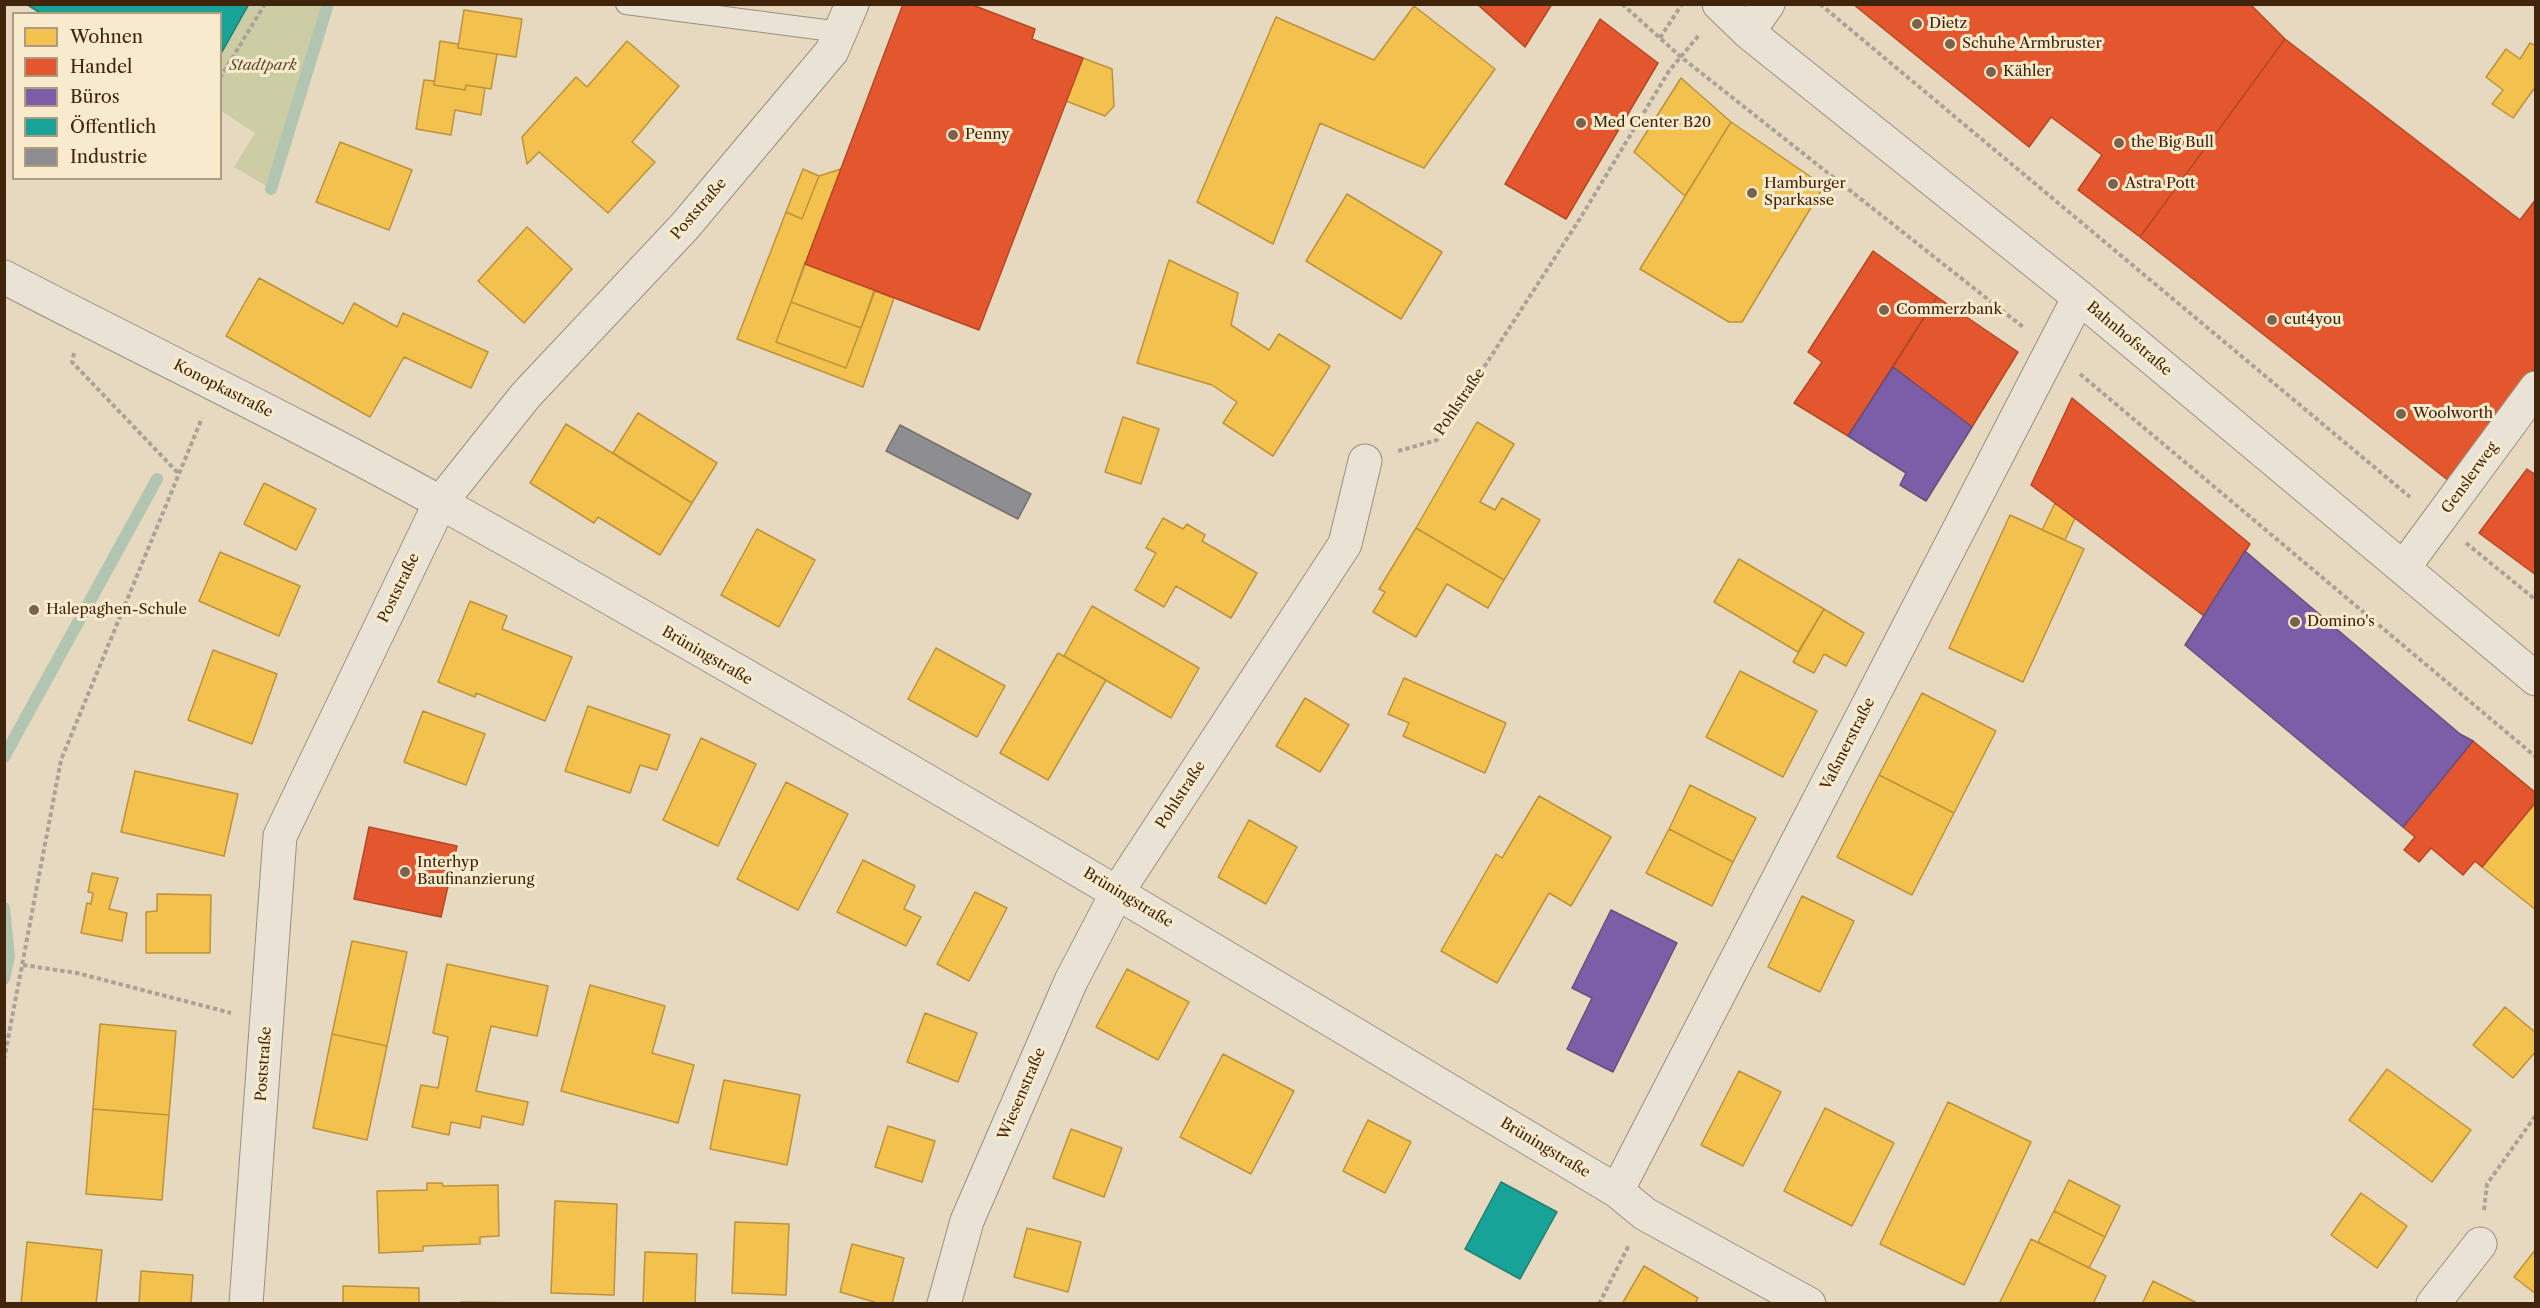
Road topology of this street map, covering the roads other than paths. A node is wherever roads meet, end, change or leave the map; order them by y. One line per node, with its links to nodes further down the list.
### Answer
1 (626, 4): 4 (lane)
2 (1768, 4): 5 (street)
3 (1720, 6): 5 (street, Bahnhofstraße)
4 (846, 18): 10 (street, Poststraße)
5 (1748, 32): 7 (street, Bahnhofstraße)
6 (4, 277): 10 (street, Konopkastraße)
7 (2079, 297): 11 (street, Bahnhofstraße); 14 (street, Vaßmerstraße)
8 (2535, 388): 11 (street, Genslerweg)
9 (1365, 461): 13 (street, Pohlstraße)
10 (440, 503): 13 (street, Brüningstraße); 16 (street, Poststraße)
11 (2404, 567): 12 (street, Bahnhofstraße)
12 (2535, 679)
13 (1118, 891): 14 (street, Brüningstraße); 17 (street, Wiesenstraße)
14 (1617, 1191): 18 (street, Brüningstraße)
15 (2480, 1244): 19 (street)
16 (246, 1304)
17 (944, 1304)
18 (1809, 1304)
19 (2433, 1304)

